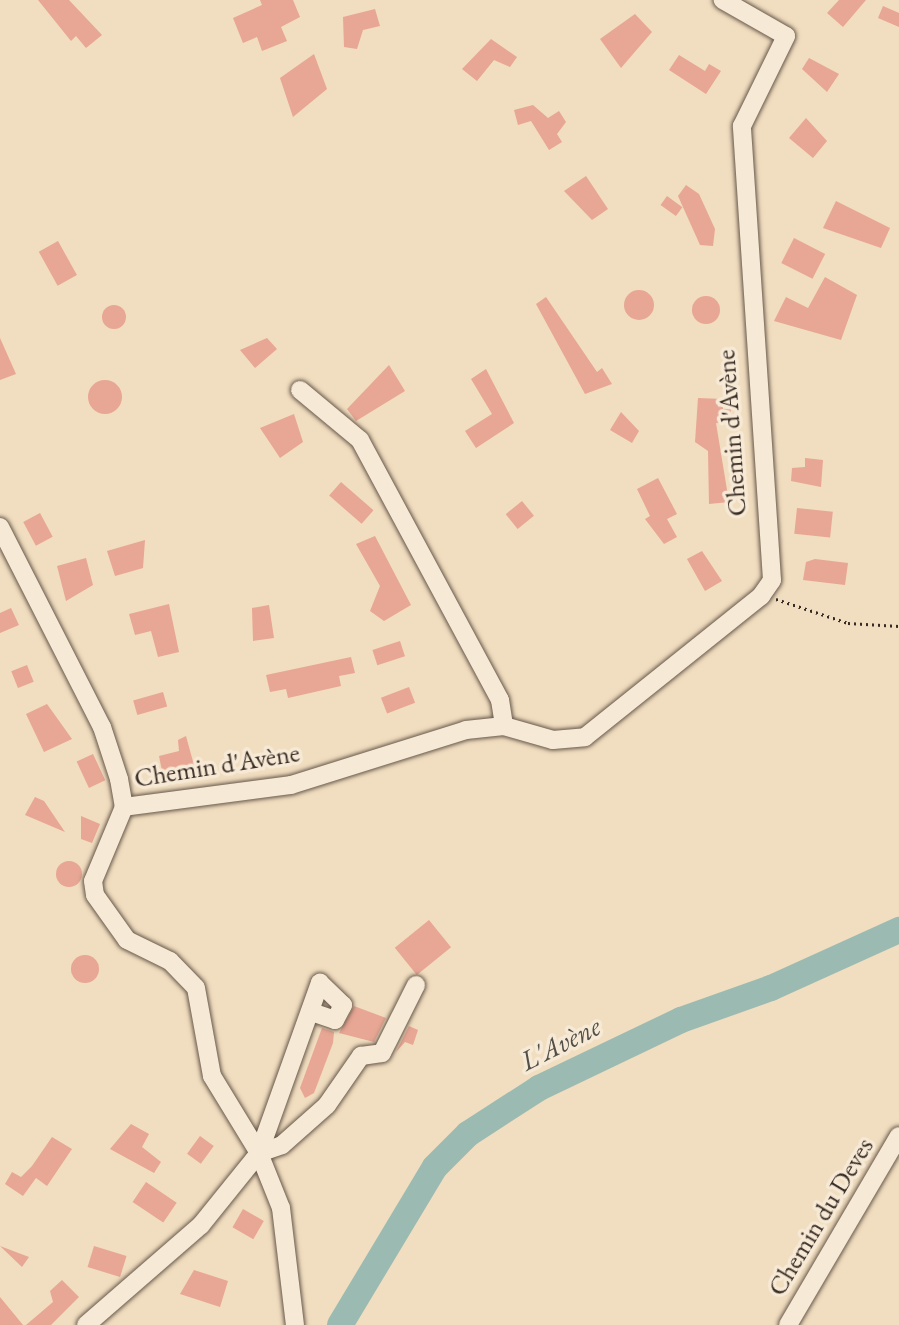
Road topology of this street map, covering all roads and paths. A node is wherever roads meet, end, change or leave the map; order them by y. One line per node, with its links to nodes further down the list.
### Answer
1 (723, 0): 4 (street, Chemin d'Avène)
2 (300, 390): 6 (street)
3 (3, 538): 7 (street)
4 (761, 596): 5 (path); 6 (street, Chemin d'Avène)
5 (899, 626)
6 (504, 726): 7 (street, Chemin d'Avène)
7 (124, 807): 11 (street)
8 (416, 985): 11 (street)
9 (312, 1012): 11 (street)
10 (899, 1136): 14 (street, Chemin du Deves)
11 (259, 1153): 12 (street); 13 (street)
12 (86, 1325)
13 (295, 1325)
14 (788, 1325)

